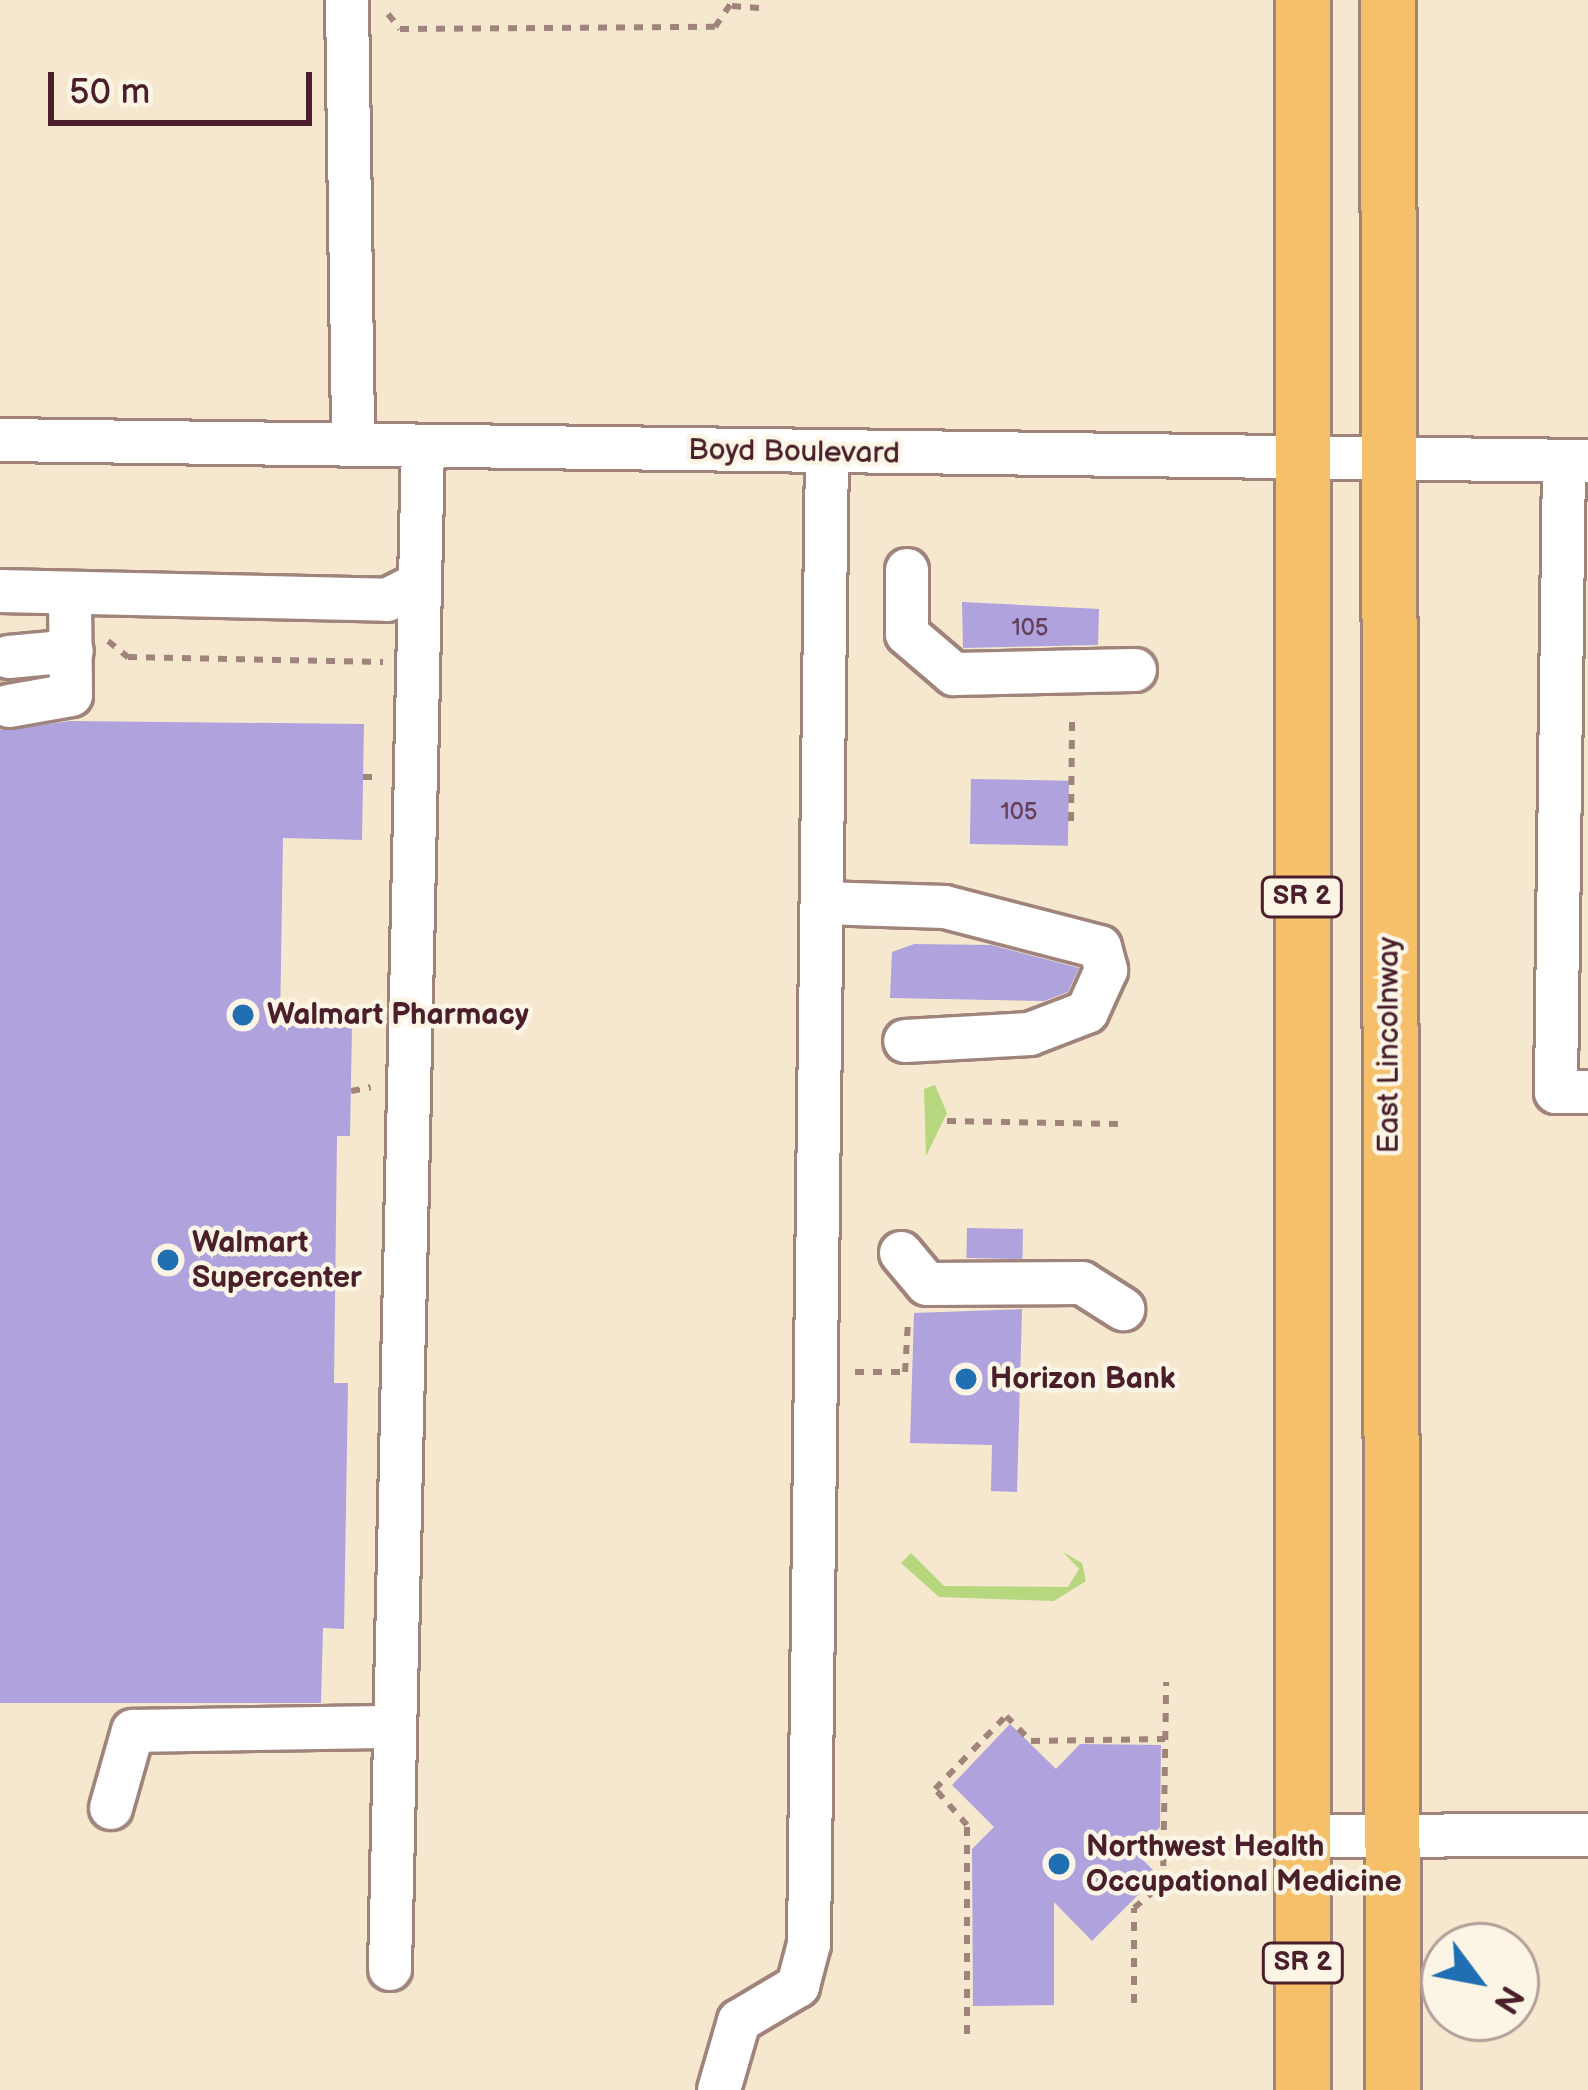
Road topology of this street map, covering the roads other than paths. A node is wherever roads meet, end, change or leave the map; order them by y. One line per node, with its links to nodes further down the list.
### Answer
1 (347, 0): 5 (street)
2 (1303, 0): 8 (main road, SR 2)
3 (1388, 0): 10 (main road, East Lincolnway / SR 2)
4 (0, 440): 5 (street, Boyd Boulevard)
5 (353, 445): 6 (street, Boyd Boulevard)
6 (423, 446): 7 (street, Boyd Boulevard); 13 (street)
7 (827, 452): 8 (street, Boyd Boulevard); 18 (street)
8 (1301, 460): 10 (street, Boyd Boulevard); 24 (main road, SR 2)
9 (1576, 461): 10 (street, Boyd Boulevard); 11 (street)
10 (1386, 462): 23 (main road, East Lincolnway / SR 2)
11 (1576, 560): 20 (street)
12 (907, 569): 16 (street)
13 (420, 583): 15 (street); 25 (street)
14 (0, 591): 15 (street)
15 (70, 593): 17 (street)
16 (1135, 670)
17 (9, 681)
18 (821, 903): 19 (street); 31 (street)
19 (905, 1041)
20 (1588, 1092)
21 (901, 1253): 22 (street)
22 (1123, 1309)
23 (1390, 1333): 24 (main road); 27 (main road, East Lincolnway / SR 2)
24 (1302, 1335): 29 (main road, SR 2)
25 (395, 1726): 26 (street); 30 (street)
26 (111, 1808)
27 (1393, 1835): 28 (street); 29 (street); 33 (main road, East Lincolnway / SR 2)
28 (1588, 1835)
29 (1303, 1836): 32 (main road, SR 2)
30 (390, 1969)
31 (719, 2090)
32 (1303, 2090)
33 (1393, 2090)

